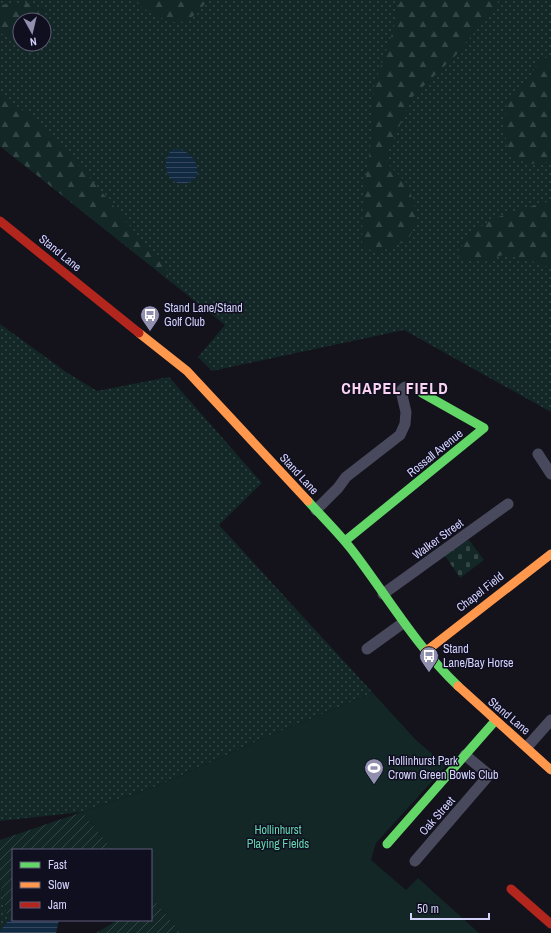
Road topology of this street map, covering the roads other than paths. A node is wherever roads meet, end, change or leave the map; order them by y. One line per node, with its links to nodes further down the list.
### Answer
1 (0, 221): 7 (street, Stand Lane)
2 (405, 387): 7 (street)
3 (422, 393): 8 (street, Rossall Avenue)
4 (538, 454): 5 (street)
5 (551, 474)
6 (508, 504): 10 (street, Walker Street)
7 (316, 510): 8 (street, Stand Lane)
8 (345, 541): 10 (street, Stand Lane)
9 (551, 554): 13 (street, Chapel Field)
10 (383, 594): 11 (street, Stand Lane)
11 (404, 623): 12 (street); 13 (street, Stand Lane)
12 (367, 649)
13 (425, 652): 15 (street, Stand Lane)
14 (551, 720): 16 (street)
15 (495, 721): 16 (street, Stand Lane); 17 (street)
16 (527, 747): 18 (street, Stand Lane)
17 (465, 755): 19 (street); 20 (street, Oak Street)
18 (551, 770)
19 (387, 844)
20 (415, 861)
21 (511, 889): 22 (street)
22 (551, 924)

